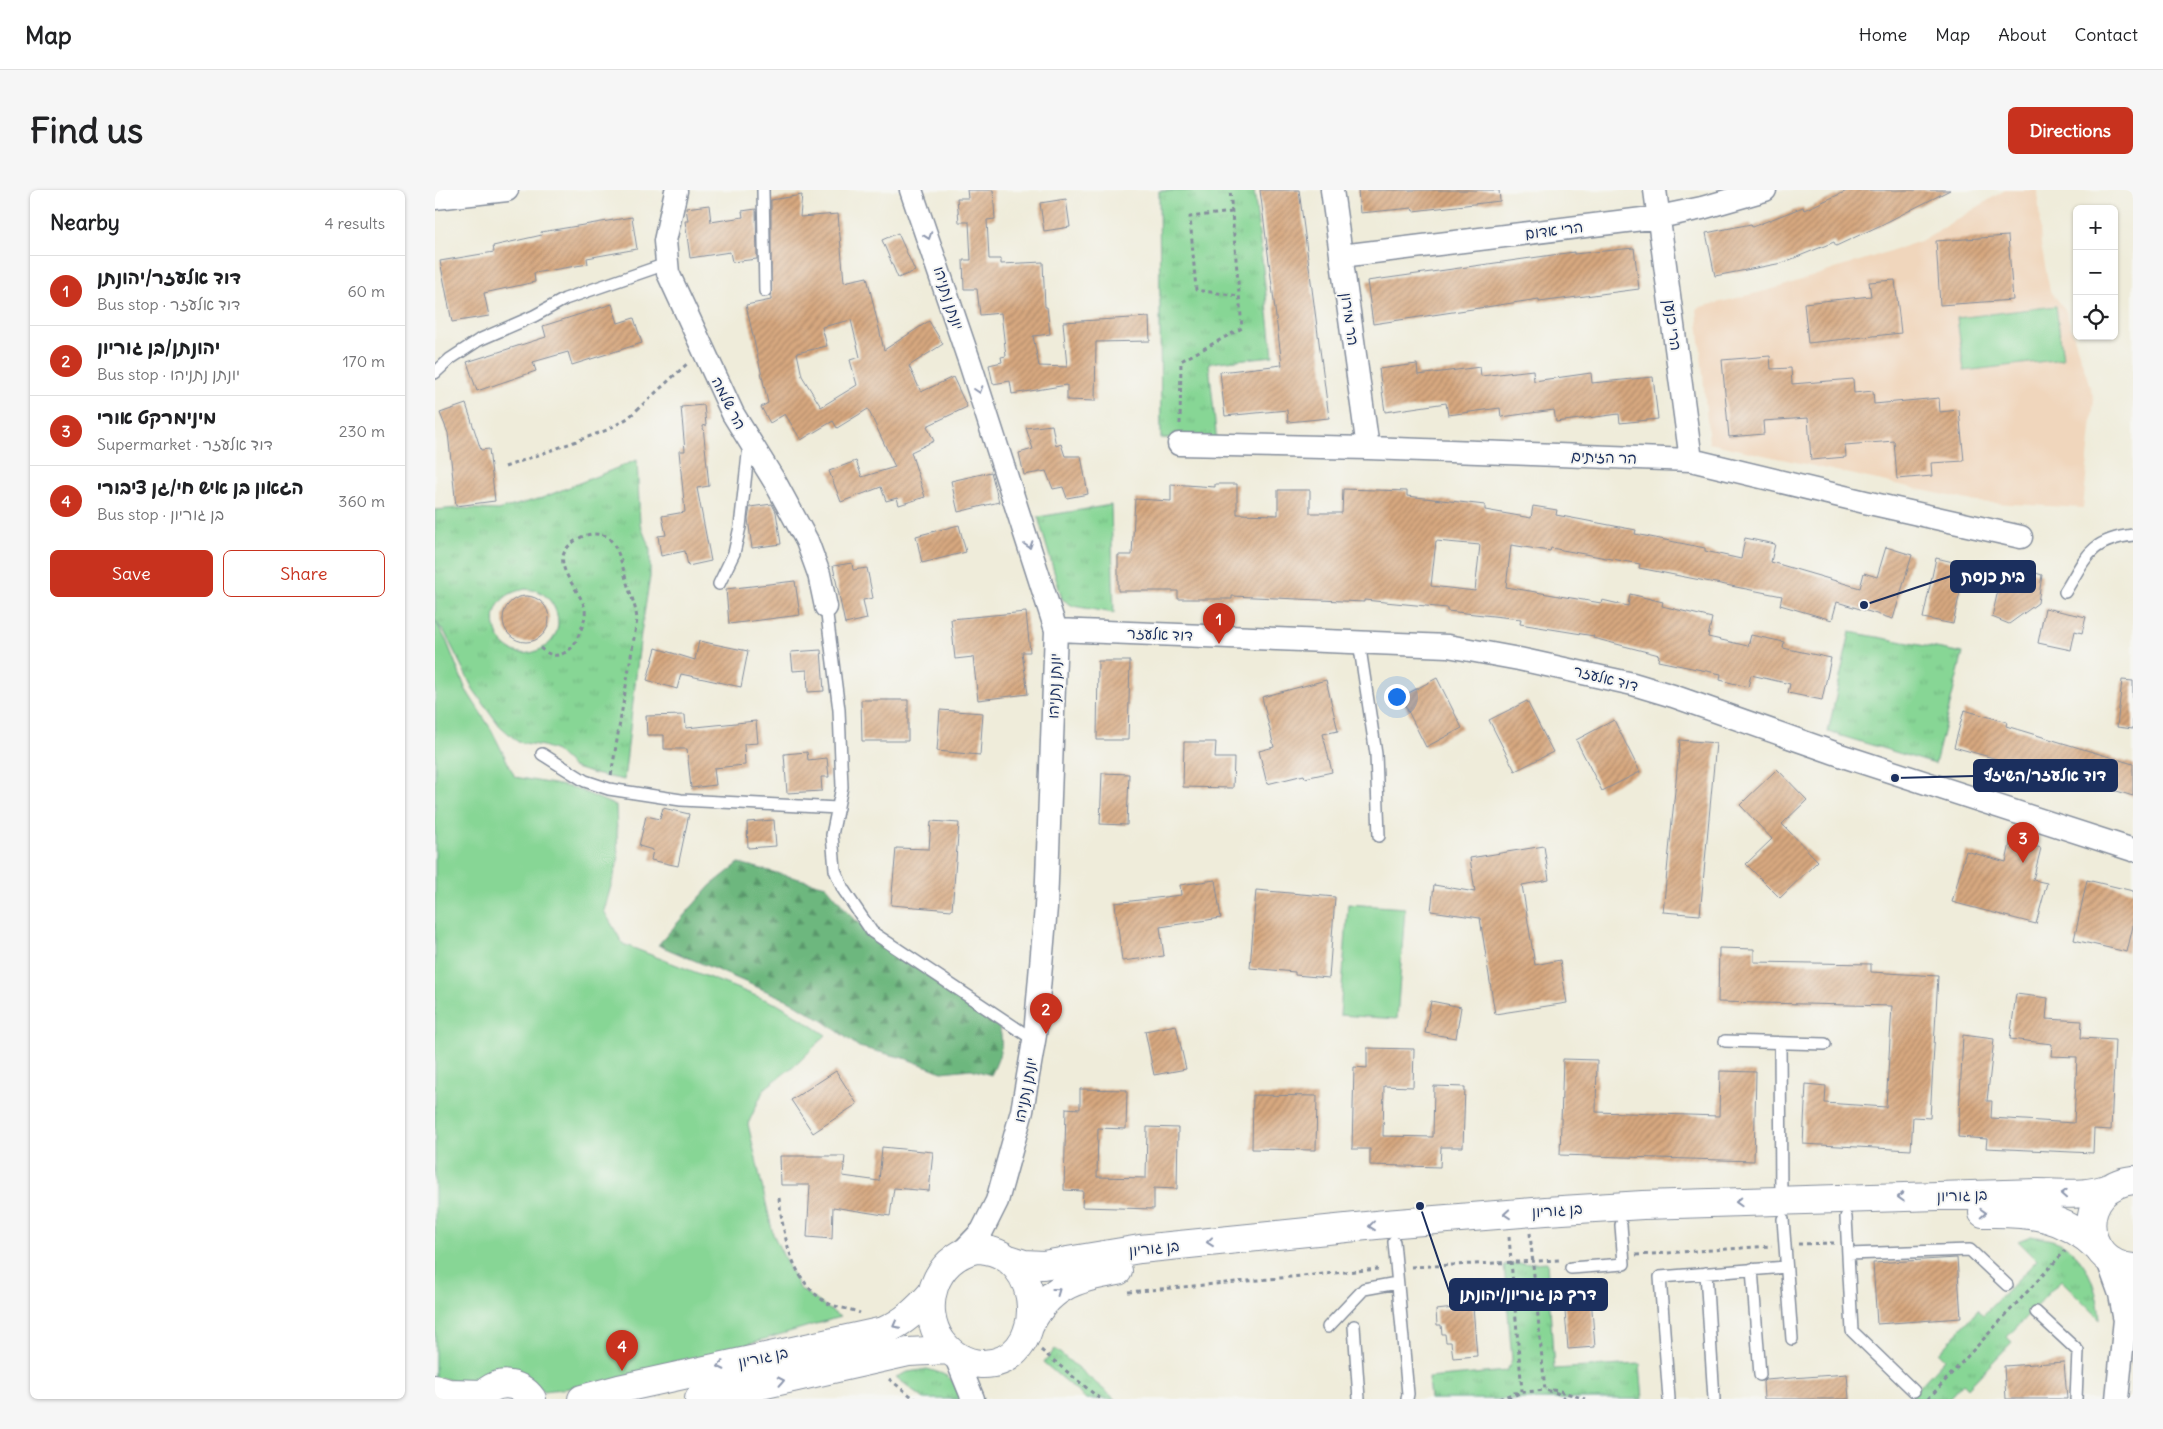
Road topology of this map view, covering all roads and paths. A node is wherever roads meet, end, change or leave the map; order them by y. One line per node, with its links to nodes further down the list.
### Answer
1 (507, 190): 9 (street)
2 (677, 190): 13 (street, הר שלמה)
3 (763, 190): 14 (lane)
4 (911, 190): 28 (street, יונתן נתניהו, one-way to 28)
5 (1230, 190): 10 (path)
6 (1332, 190): 12 (street, הר מירון)
7 (1655, 190): 11 (street, הרי כנען)
8 (1765, 190): 11 (street, הרי אדום)
9 (435, 198)
10 (1232, 212): 15 (path); 15 (path)
11 (1659, 217): 12 (street, הרי אדום); 21 (street, הרי כנען)
12 (1341, 256): 20 (street, הר מירון)
13 (667, 264): 16 (street, הר שלמה); 17 (lane)
14 (765, 291)
15 (1239, 296): 19 (path)
16 (703, 352): 18 (street, הר שלמה); 22 (path)
17 (435, 373)
18 (749, 441): 25 (lane); 27 (street, הר שלמה)
19 (1179, 444): 20 (street, הר הזיתים)
20 (1368, 448): 21 (street, הר הזיתים)
21 (1691, 460): 24 (street, הר הזיתים)
22 (505, 467)
23 (2133, 535): 26 (lane)
24 (2021, 537)
25 (719, 584)
26 (2065, 592)
27 (826, 607): 33 (lane)
28 (1056, 630): 29 (street, דוד אלעזר); 36 (street, יונתן נתניהו)
29 (1359, 642): 34 (lane); 35 (street, דוד אלעזר)
30 (540, 648): 32 (path)
31 (542, 754): 32 (lane)
32 (609, 789): 33 (lane)
33 (838, 808): 36 (lane)
34 (1379, 836)
35 (2133, 850)
36 (1034, 1040): 42 (street, יונתן נתניהו)
37 (1725, 1041): 38 (lane)
38 (1780, 1043): 39 (lane); 43 (lane)
39 (1825, 1044)
40 (2122, 1184): 43 (street, בן גוריון, one-way to 43); 47 (street)
41 (779, 1198): 69 (path)
42 (997, 1201): 48 (street, יונתן נתניהו); 51 (street, יונתן נתניהו)
43 (1783, 1222): 44 (street, בן גוריון); 45 (street, בן גוריון); 45 (path); 51 (street, בן גוריון, one-way to 51); 52 (path); 56 (lane)
44 (1621, 1224): 46 (street, בן גוריון); 52 (lane)
45 (1847, 1230): 47 (street, בן גוריון, one-way to 47); 49 (lane)
46 (1519, 1231): 50 (street, בן גוריון); 53 (path); 54 (path)
47 (2095, 1246): 57 (street, בן גוריון); 66 (street); 95 (path)
48 (960, 1254): 51 (street); 63 (street)
49 (1848, 1254): 61 (lane); 79 (lane)
50 (1395, 1255): 54 (path); 60 (lane); 64 (path); 71 (street, בן גוריון, one-way to 50)
51 (1003, 1256): 71 (street)
52 (1623, 1256): 55 (lane)
53 (1533, 1262): 54 (path); 55 (path); 76 (path)
54 (1510, 1264): 77 (path)
55 (1570, 1264)
56 (1787, 1267): 58 (lane); 70 (lane)
57 (2133, 1268)
58 (1752, 1269): 59 (lane); 74 (lane)
59 (1706, 1273): 93 (lane); 94 (lane)
60 (1397, 1283): 68 (lane); 88 (lane)
61 (2007, 1285)
62 (2133, 1290): 66 (street)
63 (932, 1293): 69 (street, בן גוריון, one-way to 69); 72 (street)
64 (1121, 1293)
65 (2036, 1312): 96 (lane)
66 (2125, 1319): 97 (street)
67 (1354, 1326): 87 (lane)
68 (1328, 1327)
69 (889, 1329): 82 (street, בן גוריון, one-way to 82)
70 (1792, 1339)
71 (1035, 1344): 73 (street); 86 (path)
72 (952, 1353): 73 (street); 83 (street, בן גוריון, one-way to 72); 84 (street)
73 (994, 1362): 85 (street)
74 (1760, 1376)
75 (435, 1389): 80 (street)
76 (1545, 1390): 78 (path); 91 (path); 92 (path)
77 (1522, 1391): 78 (path); 89 (path)
78 (1527, 1391): 90 (path)
79 (1914, 1391)
80 (482, 1396): 81 (street)
81 (532, 1399)
82 (582, 1399)
83 (699, 1399)
84 (973, 1399)
85 (978, 1399)
86 (1100, 1399)
87 (1359, 1399)
88 (1407, 1399)
89 (1499, 1399)
90 (1508, 1399)
91 (1567, 1399)
92 (1585, 1399)
93 (1669, 1399)
94 (1714, 1399)
95 (1928, 1399)
96 (2076, 1399)
97 (2117, 1399)

